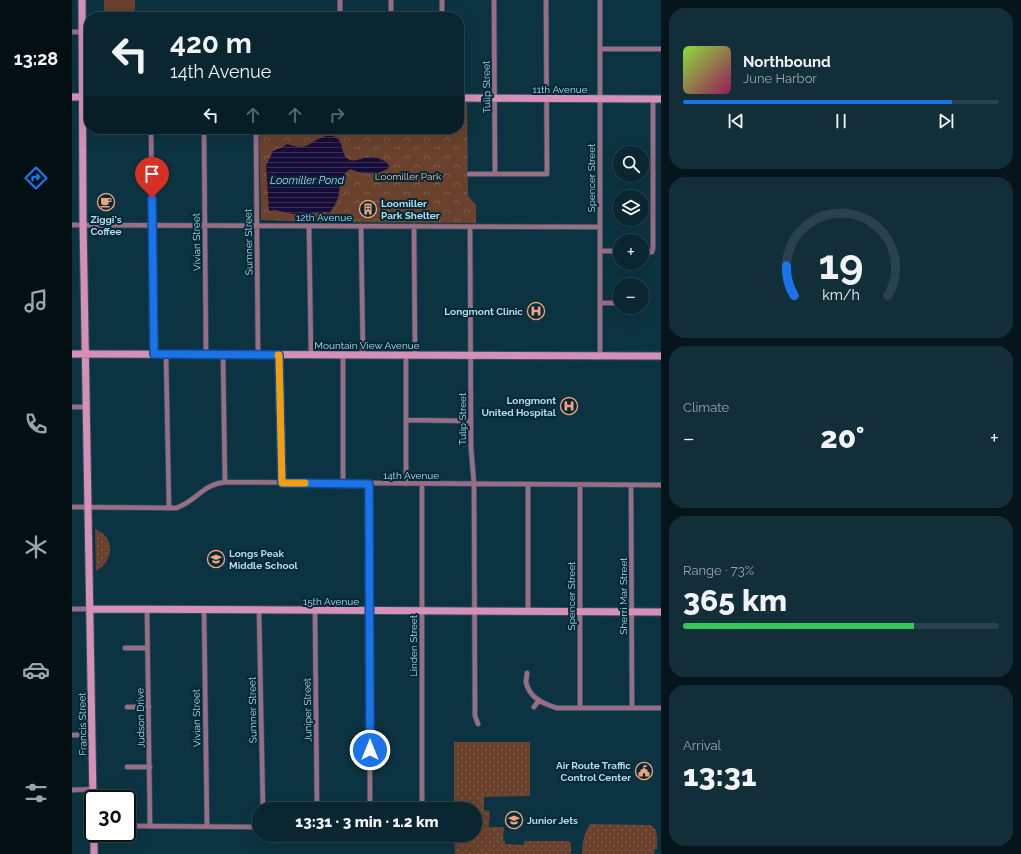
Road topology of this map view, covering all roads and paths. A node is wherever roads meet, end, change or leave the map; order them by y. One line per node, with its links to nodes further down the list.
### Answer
1 (82, 0): 12 (street, Francis Street)
2 (340, 0): 8 (street)
3 (391, 0): 9 (street)
4 (442, 0): 10 (street)
5 (494, 0): 19 (street, Tulip Street)
6 (546, 0): 20 (street)
7 (600, 0): 13 (street, Spencer Street)
8 (340, 12)
9 (391, 12)
10 (442, 12)
11 (72, 32): 12 (street)
12 (82, 32): 15 (street, Francis Street)
13 (600, 49): 14 (street); 21 (street, Spencer Street)
14 (661, 50)
15 (84, 75)
16 (72, 97): 17 (street)
17 (84, 97)
18 (464, 98): 19 (street, 11th Avenue)
19 (495, 99): 20 (street, 11th Avenue); 29 (street, Tulip Street)
20 (546, 99): 21 (street, 11th Avenue); 29 (street)
21 (600, 99): 22 (street, 11th Avenue); 39 (street, Spencer Street)
22 (653, 99): 23 (street, 11th Avenue); 42 (street)
23 (661, 99)
24 (84, 134): 31 (street, Francis Street)
25 (151, 134): 32 (street)
26 (204, 134): 33 (street, Vivian Street)
27 (256, 134): 34 (street, Sumner Street)
28 (469, 174): 29 (street)
29 (495, 174)
30 (72, 225): 31 (street, 12th Avenue)
31 (83, 225): 32 (street, 12th Avenue); 46 (street, Francis Street)
32 (153, 226): 33 (street, 12th Avenue); 47 (street)
33 (205, 226): 34 (street, 12th Avenue); 49 (street, Vivian Street)
34 (257, 226): 35 (street, 12th Avenue); 51 (street, Sumner Street)
35 (309, 226): 36 (street, 12th Avenue); 53 (street)
36 (361, 226): 37 (street, 12th Avenue); 55 (street)
37 (414, 226): 38 (street, 12th Avenue); 57 (street)
38 (470, 226): 39 (street, 12th Avenue); 58 (street, Tulip Street)
39 (600, 227): 40 (street, Spencer Street)
40 (600, 251): 41 (street); 43 (street, Spencer Street)
41 (613, 251)
42 (649, 252)
43 (600, 303): 44 (street); 59 (street, Spencer Street)
44 (613, 303)
45 (72, 354): 46 (street, Mountain View Avenue)
46 (85, 354): 47 (street, Mountain View Avenue); 62 (street, Francis Street)
47 (154, 354): 48 (street, Mountain View Avenue)
48 (166, 354): 49 (street, Mountain View Avenue); 78 (street)
49 (206, 354): 50 (street, Mountain View Avenue)
50 (223, 355): 51 (street, Mountain View Avenue); 65 (street)
51 (258, 355): 52 (street, Mountain View Avenue)
52 (279, 355): 53 (street, Mountain View Avenue); 66 (street)
53 (311, 355): 54 (street, Mountain View Avenue)
54 (343, 355): 55 (street, Mountain View Avenue); 67 (street)
55 (363, 355): 56 (street, Mountain View Avenue)
56 (406, 355): 57 (street, Mountain View Avenue); 63 (street)
57 (415, 355): 58 (street, Mountain View Avenue)
58 (471, 356): 59 (street, Mountain View Avenue); 64 (street, Tulip Street)
59 (600, 356): 60 (street, Mountain View Avenue)
60 (661, 356)
61 (72, 407): 62 (street)
62 (86, 407): 77 (street, Francis Street)
63 (406, 420): 64 (street); 69 (street)
64 (471, 421): 71 (street, Tulip Street)
65 (225, 482): 66 (street, 14th Avenue); 78 (street, 14th Avenue)
66 (282, 483): 67 (street, 14th Avenue)
67 (343, 484): 68 (street, 14th Avenue)
68 (369, 484): 69 (street, 14th Avenue); 85 (street)
69 (406, 484): 70 (street, 14th Avenue)
70 (422, 484): 71 (street, 14th Avenue); 86 (street, Linden Street)
71 (474, 484): 72 (street, 14th Avenue); 87 (street, Tulip Street)
72 (528, 485): 73 (street, 14th Avenue); 88 (street)
73 (580, 485): 74 (street, 14th Avenue); 89 (street, Spencer Street)
74 (631, 485): 75 (street, 14th Avenue); 90 (street, Sherri Mar Street)
75 (661, 485)
76 (72, 507): 77 (street, 14th Avenue)
77 (88, 508): 78 (street, 14th Avenue); 80 (street, Francis Street)
78 (169, 508)
79 (72, 609): 80 (street, 15th Avenue)
80 (90, 609): 81 (street, 15th Avenue); 104 (street, Francis Street)
81 (147, 610): 82 (street, 15th Avenue); 93 (street, Judson Drive)
82 (204, 610): 83 (street, 15th Avenue); 115 (street, Vivian Street)
83 (259, 610): 84 (street, 15th Avenue); 109 (street, Sumner Street)
84 (315, 611): 85 (street, 15th Avenue); 110 (street, Juniper Street)
85 (369, 611): 86 (street, 15th Avenue); 111 (street)
86 (422, 611): 87 (street, 15th Avenue); 112 (street, Linden Street)
87 (475, 612): 88 (street, 15th Avenue); 102 (street, Tulip Street)
88 (528, 612): 89 (street, 15th Avenue)
89 (580, 612): 90 (street, 15th Avenue); 99 (street, Spencer Street)
90 (632, 612): 91 (street, 15th Avenue); 100 (street, Sherri Mar Street)
91 (661, 612)
92 (125, 648): 93 (street)
93 (148, 648): 97 (street, Judson Drive)
94 (527, 673): 95 (street)
95 (539, 700): 98 (street); 99 (street)
96 (126, 707): 97 (street)
97 (148, 707): 106 (street, Judson Drive)
98 (534, 707)
99 (580, 707): 100 (street)
100 (632, 708): 101 (street)
101 (661, 708)
102 (478, 724)
103 (72, 735): 104 (street)
104 (92, 735): 107 (street, Francis Street)
105 (128, 767): 106 (street)
106 (150, 767): 114 (street, Judson Drive)
107 (93, 789): 108 (street)
108 (72, 790)
109 (263, 802)
110 (317, 802)
111 (370, 802)
112 (422, 802)
113 (136, 826): 114 (street)
114 (150, 826): 115 (street)
115 (207, 826): 116 (street)
116 (252, 827)
117 (94, 842): 118 (street)
118 (94, 854)

